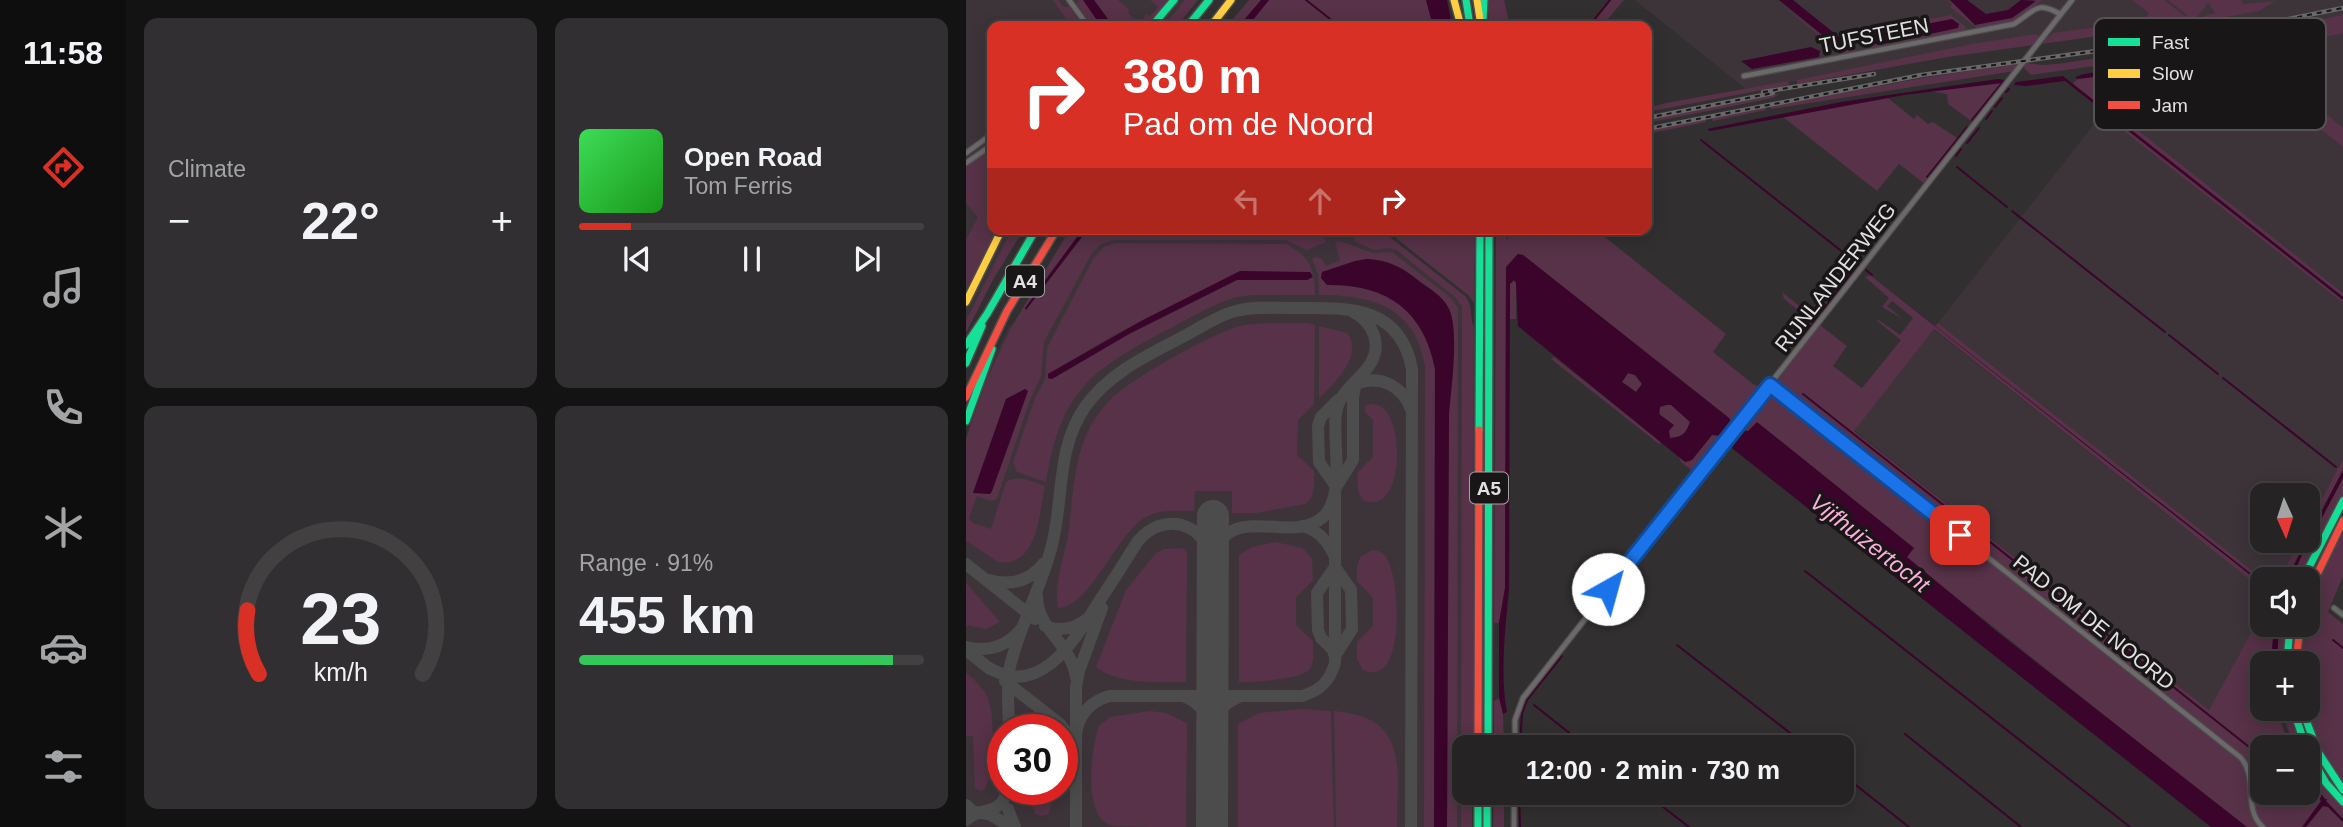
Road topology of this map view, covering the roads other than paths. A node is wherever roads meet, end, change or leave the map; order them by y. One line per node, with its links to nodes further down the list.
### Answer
1 (1069, 0): 12 (street)
2 (1175, 0): 13 (main road)
3 (1209, 0): 14 (main road)
4 (1231, 0): 15 (main road)
5 (1454, 0): 16 (main road)
6 (1466, 0): 17 (main road)
7 (1477, 0): 18 (main road)
8 (1484, 0): 19 (main road)
9 (2072, 0): 11 (street, RIJNLANDERWEG)
10 (2047, 3): 11 (street, TUFSTEEN); 20 (street, TUFSTEEN)
11 (2060, 14): 37 (street, RIJNLANDERWEG)
12 (1084, 21)
13 (1158, 21)
14 (1192, 21)
15 (1215, 21)
16 (1460, 21)
17 (1468, 21)
18 (1481, 21)
19 (1482, 21)
20 (1744, 76)
21 (987, 138): 23 (street)
22 (987, 148): 24 (street)
23 (966, 153)
24 (966, 163)
25 (999, 235): 30 (main road)
26 (1033, 235): 33 (main road, A4)
27 (1053, 235): 34 (main road, A4)
28 (1480, 235): 47 (main road, A5)
29 (1489, 235): 48 (main road, A5)
30 (975, 280): 31 (main road); 32 (main road)
31 (966, 292)
32 (966, 302)
33 (987, 314): 35 (main road, A4); 36 (main road, A4)
34 (996, 336): 38 (main road, A4); 39 (main road, A4)
35 (966, 345)
36 (966, 363)
37 (1770, 385): 49 (street, RIJNLANDERWEG); 59 (street, PAD OM DE NOORD)
38 (966, 397)
39 (966, 421)
40 (2343, 500): 42 (main road)
41 (2343, 521): 43 (main road)
42 (2309, 567)
43 (2320, 568)
44 (2334, 608): 45 (street)
45 (2343, 615)
46 (2306, 721): 51 (main road)
47 (1478, 735)
48 (1488, 735)
49 (1515, 735)
50 (2320, 773): 52 (main road)
51 (2343, 790)
52 (2343, 802)
53 (1478, 805): 56 (main road)
54 (1488, 805): 57 (main road)
55 (1514, 805): 58 (street)
56 (1478, 827)
57 (1487, 827)
58 (1514, 827)
59 (2263, 827)

